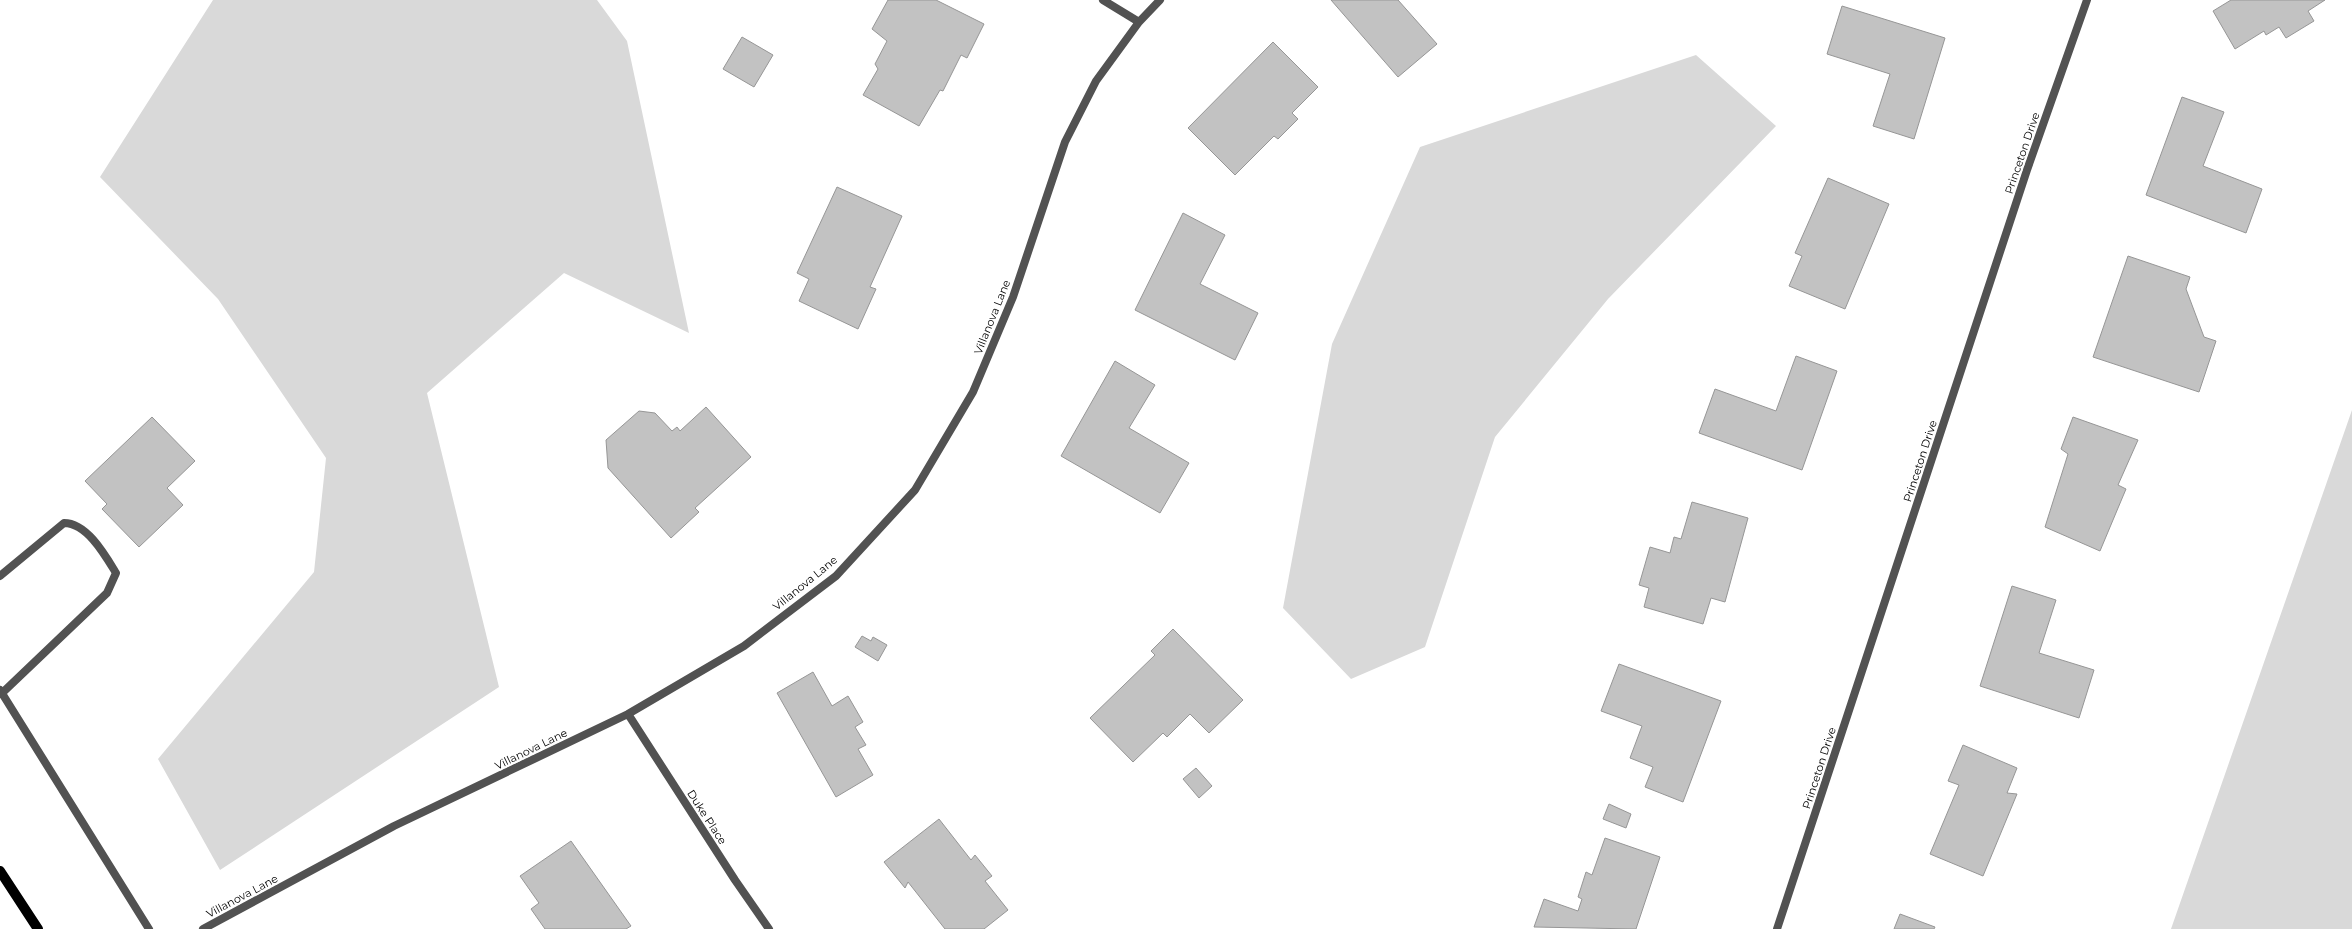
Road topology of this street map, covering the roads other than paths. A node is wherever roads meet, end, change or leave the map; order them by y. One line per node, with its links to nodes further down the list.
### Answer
1 (1103, 0): 4 (street)
2 (1160, 0): 4 (street, Villanova Lane)
3 (2087, 0): 13 (street, Princeton Drive)
4 (1139, 22): 7 (street, Villanova Lane)
5 (0, 576): 6 (street)
6 (1, 692): 10 (street)
7 (628, 714): 11 (street, Villanova Lane); 12 (street, Duke Place)
8 (0, 871): 9 (main road)
9 (38, 929)
10 (149, 929)
11 (203, 929)
12 (769, 929)
13 (1777, 929)

